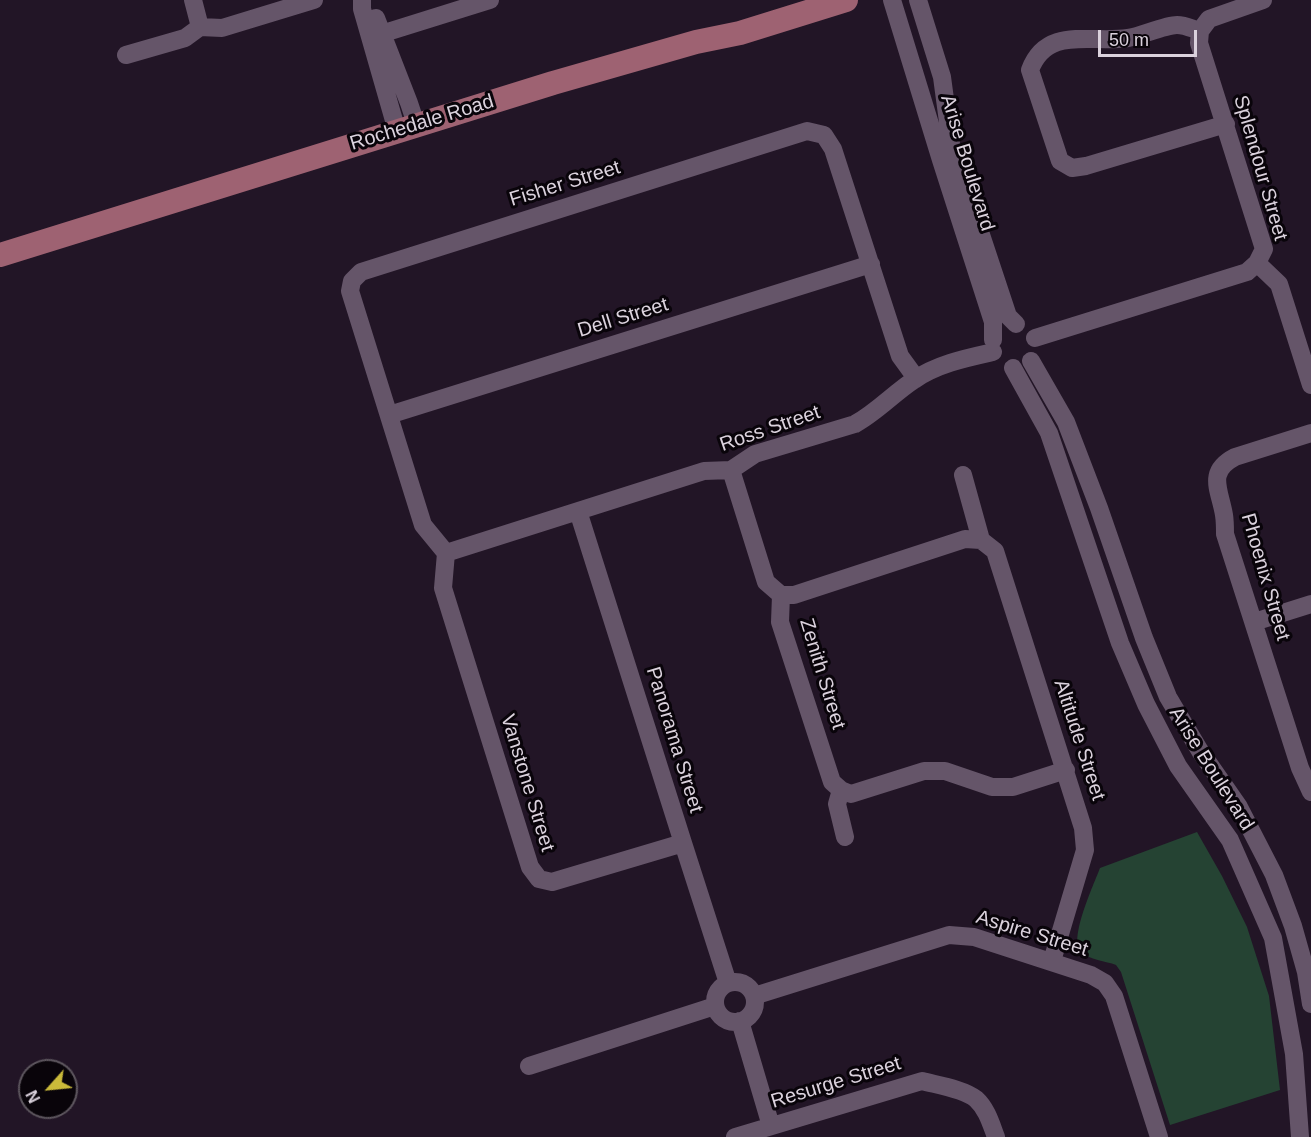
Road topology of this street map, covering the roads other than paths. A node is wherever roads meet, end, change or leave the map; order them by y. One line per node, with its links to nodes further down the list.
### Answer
1 (193, 0): 10 (street)
2 (314, 0): 10 (street)
3 (362, 0): 15 (street)
4 (369, 0): 12 (street)
5 (490, 0): 12 (street)
6 (846, 0): 15 (main road, Rochedale Road)
7 (892, 0): 21 (street, Arise Boulevard)
8 (918, 0): 19 (street, Arise Boulevard)
9 (1263, 0): 11 (street)
10 (200, 27): 13 (street)
11 (1200, 31): 14 (street, Splendour Street); 14 (street)
12 (381, 34): 15 (street)
13 (126, 55)
14 (1226, 124): 17 (street, Splendour Street)
15 (406, 128): 16 (main road, Rochedale Road)
16 (0, 255)
17 (1257, 263): 20 (street, Splendour Street); 25 (street)
18 (871, 264): 24 (street, Fisher Street); 26 (street, Dell Street); 26 (street, Fisher Street)
19 (1016, 324): 20 (street); 21 (street)
20 (1035, 338): 22 (street)
21 (993, 346): 23 (street); 24 (street, Ross Street)
22 (1031, 361): 23 (street); 44 (street, Arise Boulevard)
23 (1013, 368): 52 (street, Arise Boulevard)
24 (916, 378): 28 (street, Ross Street)
25 (1311, 386)
26 (389, 415): 32 (street, Fisher Street)
27 (1311, 433): 35 (street, Phoenix Street)
28 (731, 470): 30 (street, Ross Street); 33 (street)
29 (963, 475): 31 (street, Altitude Street)
30 (579, 510): 32 (street, Ross Street); 40 (street, Panorama Street)
31 (981, 540): 33 (street); 36 (street, Altitude Street)
32 (446, 553): 40 (street, Vanstone Street)
33 (781, 595): 37 (street, Zenith Street)
34 (1311, 604): 35 (street)
35 (1254, 621): 38 (street, Phoenix Street)
36 (1066, 770): 37 (street); 41 (street, Altitude Street)
37 (841, 790): 39 (street)
38 (1311, 792)
39 (845, 837)
40 (682, 843): 42 (street, Panorama Street)
41 (1052, 961): 43 (street, Aspire Street); 51 (street, Aspire Street)
42 (728, 983): 43 (street); 45 (street)
43 (754, 996): 46 (street)
44 (1311, 1004)
45 (716, 1006): 46 (street); 47 (street)
46 (740, 1021): 48 (street)
47 (529, 1066)
48 (771, 1126): 49 (street, Resurge Street); 50 (street, Resurge Street)
49 (735, 1137)
50 (996, 1137)
51 (1159, 1137)
52 (1300, 1137)

